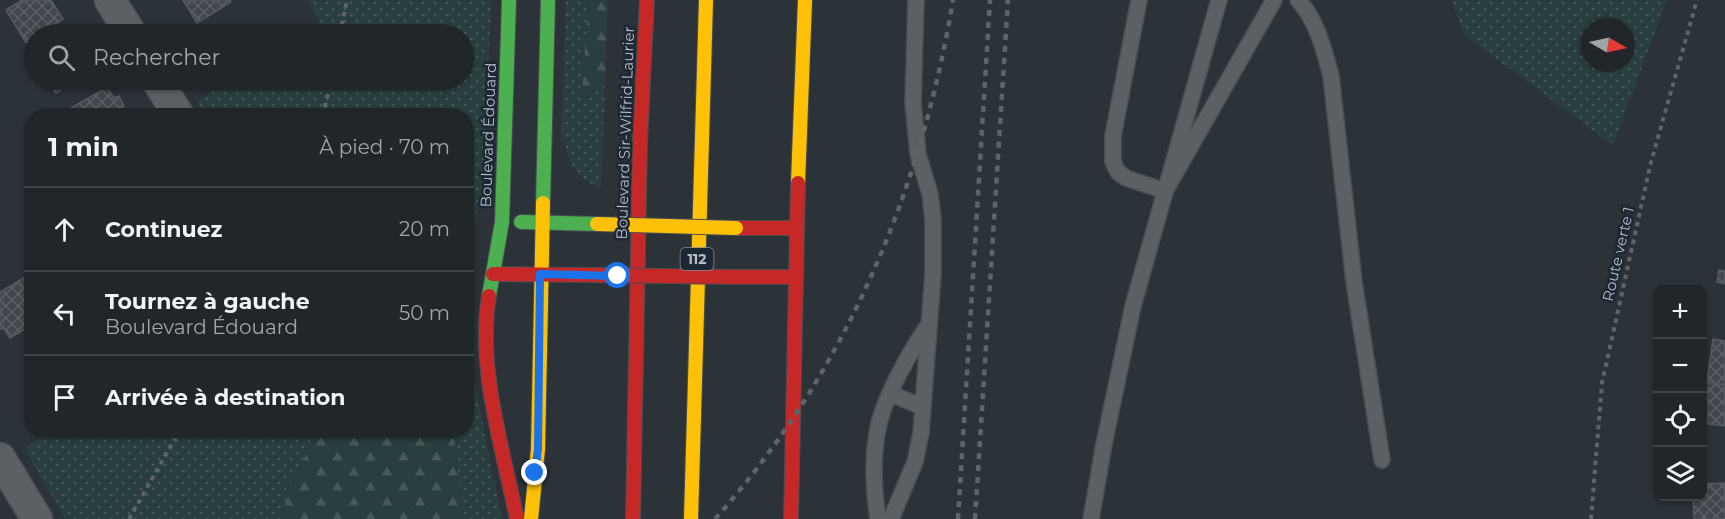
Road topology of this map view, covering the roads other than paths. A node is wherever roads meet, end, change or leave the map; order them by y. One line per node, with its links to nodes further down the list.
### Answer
1 (110, 0): 12 (street)
2 (509, 0): 16 (main road, Boulevard Édouard)
3 (548, 0): 17 (main road)
4 (647, 0): 30 (main road, Boulevard Sir-Wilfrid-Laurier)
5 (706, 0): 31 (main road, 112)
6 (805, 0): 18 (main road)
7 (916, 0): 22 (lane)
8 (1139, 0): 15 (lane)
9 (1219, 0): 15 (lane)
10 (1274, 0): 15 (lane)
11 (1298, 0): 26 (lane)
12 (125, 24)
13 (163, 90): 14 (street)
14 (174, 108)
15 (1165, 191): 35 (lane)
16 (502, 222): 17 (main road); 19 (main road, Boulevard Édouard)
17 (542, 222): 18 (main road, bridge); 20 (main road)
18 (797, 228): 21 (main road)
19 (493, 274): 20 (main road); 28 (main road, Boulevard Édouard)
20 (540, 274): 21 (main road, bridge); 29 (main road)
21 (795, 277): 32 (main road)
22 (930, 321): 23 (lane); 24 (lane)
23 (891, 394): 24 (lane); 33 (lane)
24 (923, 407): 34 (lane)
25 (0, 458): 27 (street)
26 (1383, 460)
27 (37, 519)
28 (518, 519)
29 (531, 519)
30 (633, 519)
31 (692, 519)
32 (791, 519)
33 (878, 519)
34 (891, 519)
35 (1091, 519)

